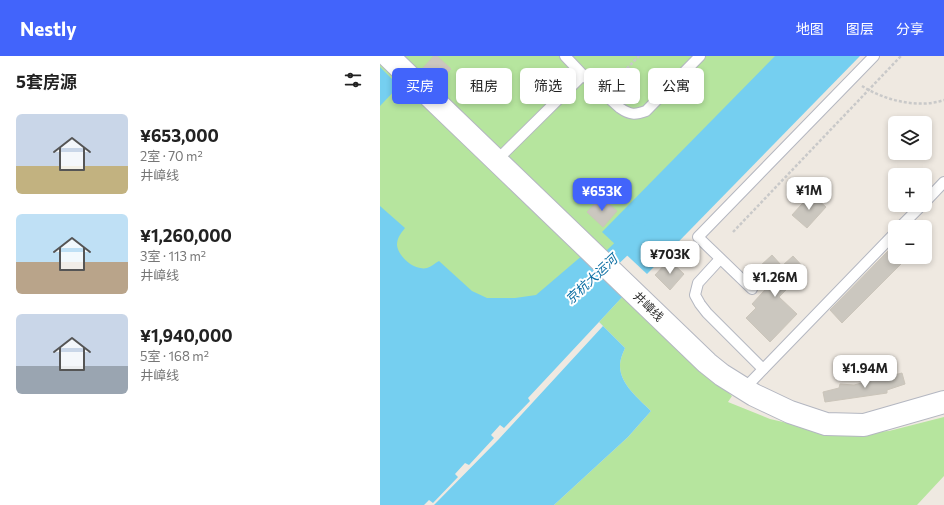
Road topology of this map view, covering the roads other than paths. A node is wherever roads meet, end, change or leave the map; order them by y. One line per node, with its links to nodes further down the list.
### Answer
1 (388, 56): 6 (main road, 井嶂线)
2 (565, 56): 5 (lane)
3 (700, 56): 5 (lane)
4 (874, 56): 12 (lane)
5 (583, 75): 6 (lane)
6 (497, 160): 15 (main road, 井嶂线)
7 (944, 182): 8 (lane)
8 (932, 195)
9 (915, 212): 10 (lane)
10 (907, 220)
11 (888, 240): 14 (lane)
12 (720, 259): 13 (lane); 14 (lane)
13 (752, 289)
14 (763, 369): 15 (lane)
15 (744, 389): 16 (main road, 井嶂线)
16 (944, 402)

